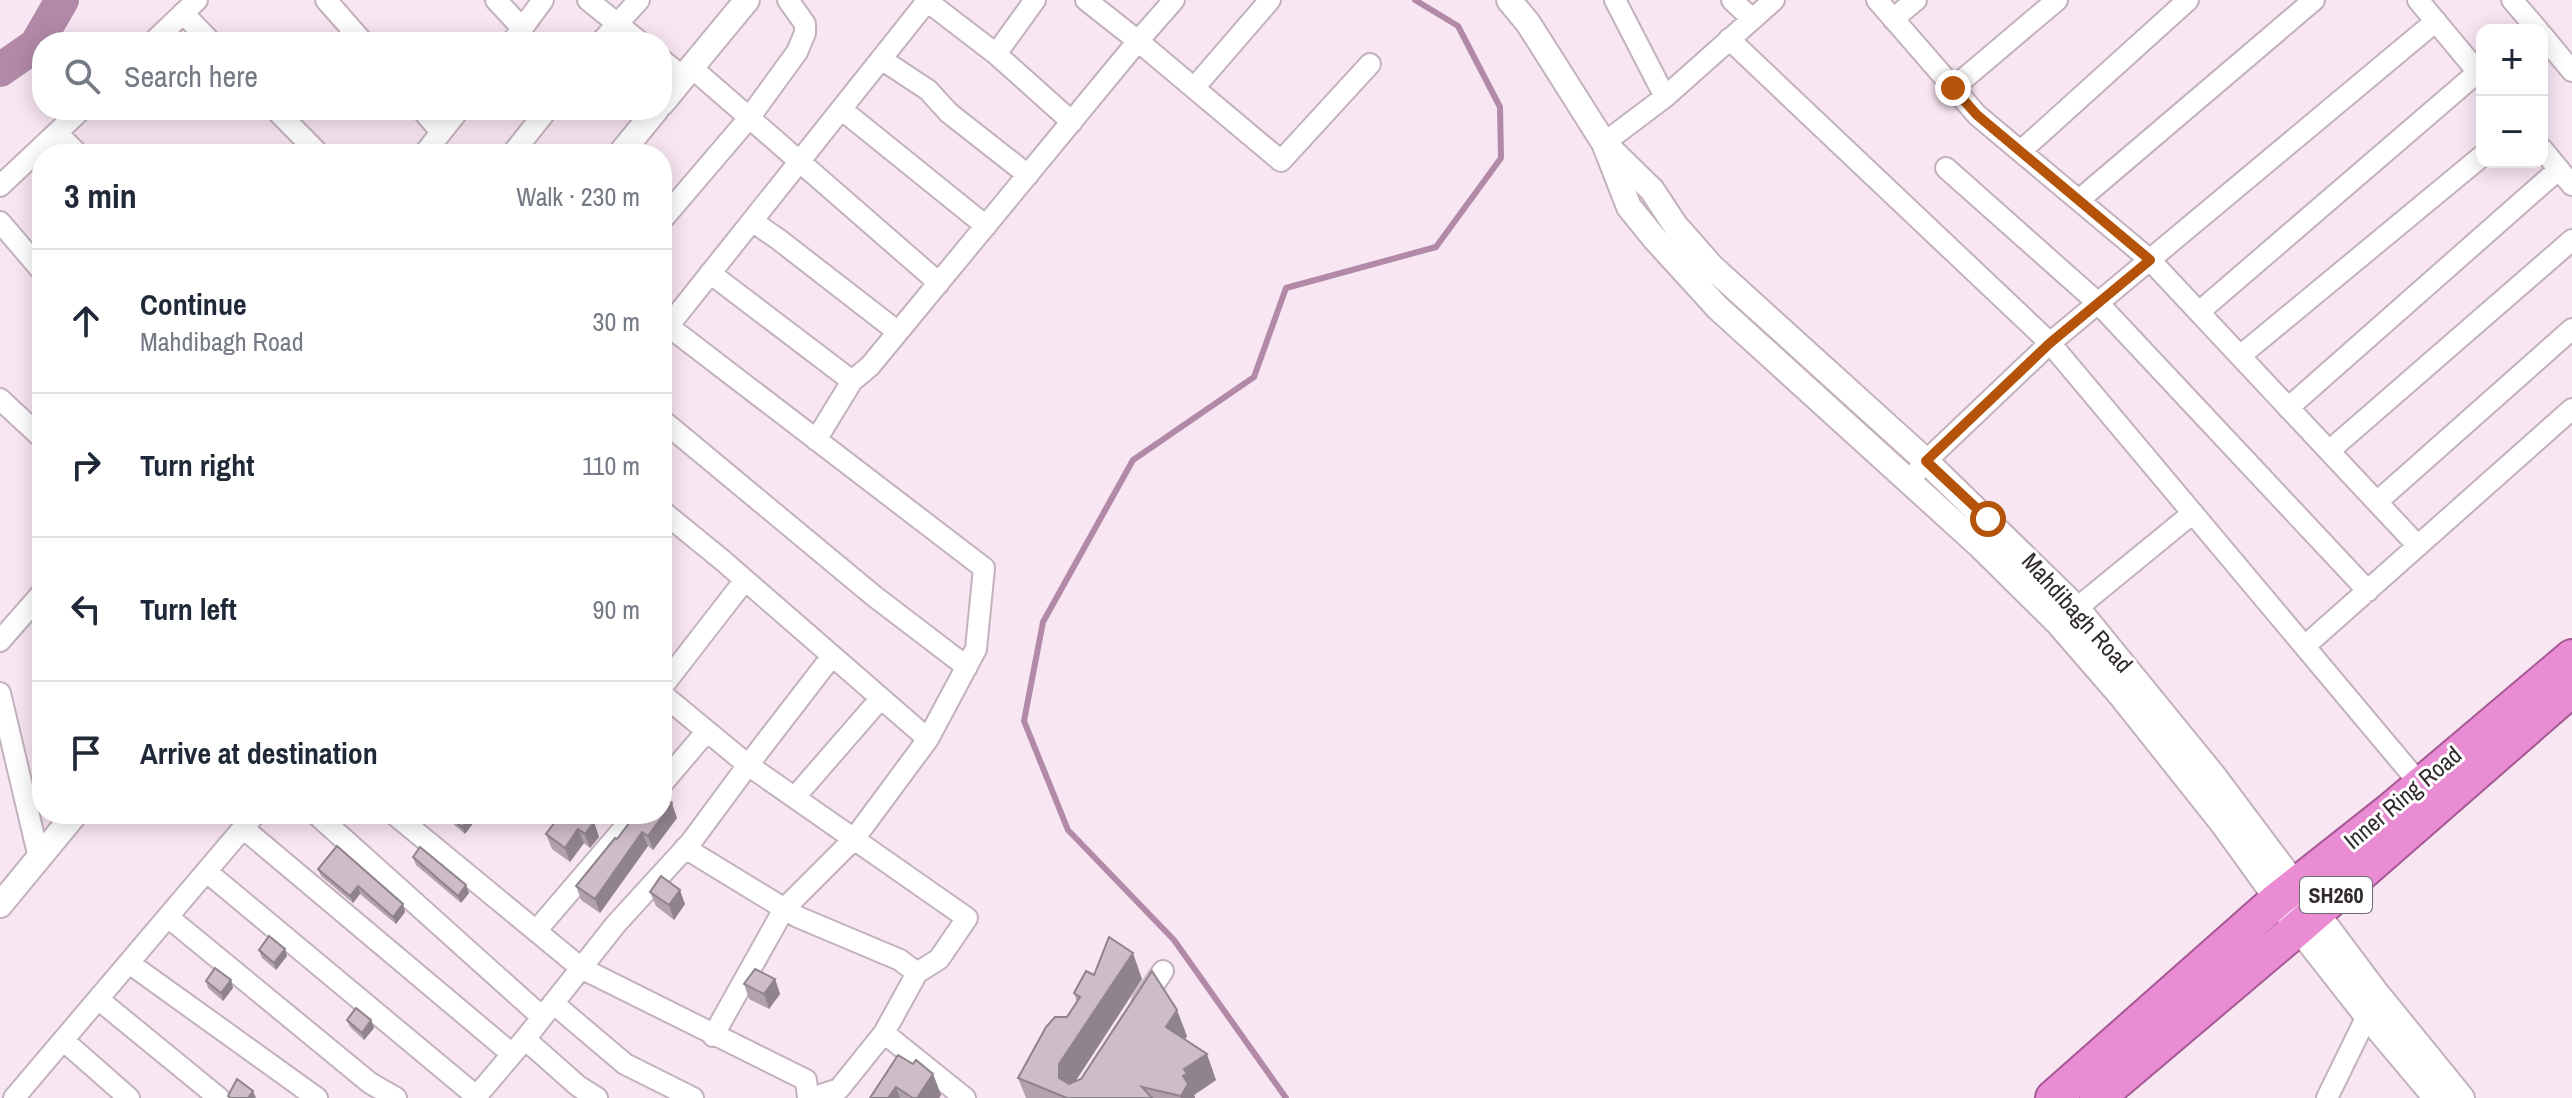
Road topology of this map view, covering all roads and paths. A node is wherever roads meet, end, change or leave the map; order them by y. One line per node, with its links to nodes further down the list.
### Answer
1 (326, 0): 32 (street)
2 (496, 0): 33 (street)
3 (543, 0): 34 (street)
4 (588, 0): 28 (street)
5 (639, 0): 28 (street)
6 (747, 0): 46 (street)
7 (788, 0): 53 (street)
8 (1035, 0): 40 (street)
9 (1086, 0): 38 (street)
10 (1174, 0): 38 (street)
11 (1270, 0): 48 (street)
12 (1509, 0): 63 (street, Mahdibagh Road)
13 (1615, 0): 51 (street)
14 (1732, 0): 25 (street)
15 (1774, 0): 25 (street)
16 (1877, 0): 26 (street)
17 (1916, 0): 26 (street)
18 (2057, 0): 49 (street)
19 (2188, 0): 70 (street)
20 (2314, 0): 79 (street)
21 (2418, 0): 27 (street)
22 (2512, 0): 29 (street)
23 (928, 1): 40 (street); 41 (street)
24 (190, 6): 30 (street); 31 (street)
25 (1752, 19): 37 (street)
26 (1893, 19): 49 (street)
27 (2436, 21): 44 (street); 86 (street)
28 (616, 23): 35 (street); 36 (street)
29 (2533, 24)
30 (163, 32)
31 (205, 32)
32 (354, 32)
33 (515, 32)
34 (519, 32)
35 (609, 32)
36 (627, 32)
37 (1729, 39): 51 (street); 95 (street)
38 (1138, 41): 48 (street); 60 (street)
39 (2548, 42): 45 (street)
40 (996, 54): 60 (street)
41 (881, 59): 52 (street); 76 (street)
42 (1370, 64): 48 (street)
43 (672, 65): 46 (street)
44 (2476, 69)
45 (2572, 71)
46 (687, 72): 50 (street); 53 (street)
47 (2476, 77): 90 (street)
48 (1194, 88)
49 (1953, 88): 70 (street)
50 (672, 91)
51 (1665, 97): 63 (street)
52 (841, 109): 74 (street); 83 (street)
53 (749, 118): 74 (street); 80 (street)
54 (71, 120): 62 (street)
55 (286, 120): 66 (street)
56 (431, 120): 61 (street)
57 (451, 120): 61 (street)
58 (539, 120): 68 (street)
59 (648, 120): 69 (street)
60 (1072, 122): 76 (street)
61 (441, 132): 67 (street)
62 (57, 133): 64 (street); 65 (street)
63 (1604, 143): 105 (street, Mahdibagh Road); 106 (street, Mahdibagh Road)
64 (45, 144)
65 (68, 144)
66 (309, 144)
67 (432, 144)
68 (520, 144)
69 (628, 144)
70 (2021, 151): 79 (street)
71 (32, 156): 78 (street)
72 (2548, 156): 77 (street)
73 (2476, 161): 96 (street)
74 (799, 162): 81 (street); 88 (street)
75 (1946, 168): 89 (street)
76 (1028, 175): 83 (street)
77 (2565, 177): 99 (street)
78 (0, 186)
79 (2079, 200): 86 (street)
80 (672, 208)
81 (752, 221): 87 (street); 93 (street)
82 (0, 222): 85 (street)
83 (986, 226): 88 (street)
84 (2572, 240): 104 (street)
85 (32, 259)
86 (2150, 260): 89 (street); 90 (street)
87 (710, 273): 91 (street); 97 (street)
88 (939, 283): 93 (street)
89 (2098, 303): 95 (street); 112 (street)
90 (2199, 312): 96 (street)
91 (672, 321)
92 (2572, 329): 107 (street)
93 (898, 332): 97 (street)
94 (672, 335): 103 (street)
95 (2050, 343): 105 (street); 108 (street)
96 (2240, 356): 99 (street)
97 (852, 381): 103 (street)
98 (0, 399): 102 (street)
99 (2288, 408): 104 (street)
100 (2572, 409): 110 (street)
101 (672, 428): 119 (street)
102 (32, 429)
103 (816, 440): 119 (street)
104 (2329, 451): 107 (street)
105 (1926, 461): 106 (street); 114 (street, Mahdibagh Road)
106 (1909, 481): 141 (street, Mahdibagh Road)
107 (2378, 501): 110 (street)
108 (2193, 513): 114 (street); 116 (street)
109 (672, 519): 111 (street)
110 (2418, 546): 112 (street)
111 (745, 580): 117 (street); 120 (street)
112 (2368, 591): 116 (street)
113 (32, 604): 115 (street)
114 (2077, 608): 141 (street, Mahdibagh Road)
115 (0, 641)
116 (2305, 646): 129 (street)
117 (832, 656): 123 (street); 127 (street)
118 (2572, 657): 129 (highway, Inner Ring Road)
119 (967, 667): 126 (street)
120 (672, 674)
121 (2572, 689): 145 (highway, Inner Ring Road / SH260)
122 (0, 693): 139 (street)
123 (881, 698): 126 (street); 130 (street)
124 (672, 702): 125 (street)
125 (707, 731): 127 (street); 128 (street)
126 (928, 739): 137 (street)
127 (748, 765): 130 (street); 138 (street)
128 (672, 772)
129 (2420, 784): 141 (highway, Inner Ring Road)
130 (795, 797): 137 (street)
131 (67, 824): 139 (street)
132 (247, 824): 140 (street)
133 (253, 824): 158 (street)
134 (328, 824): 152 (street)
135 (406, 824): 146 (street)
136 (627, 824): 146 (street)
137 (854, 839): 143 (street); 150 (street)
138 (685, 848): 143 (street); 148 (street)
139 (39, 858): 142 (street)
140 (207, 872): 144 (street); 160 (street)
141 (2286, 893): 145 (street, Mahdibagh Road); 169 (highway, Inner Ring Road)
142 (0, 905)
143 (784, 909): 150 (street); 156 (street)
144 (168, 917): 147 (street); 164 (street)
145 (2307, 920): 153 (street, Mahdibagh Road); 170 (highway, Inner Ring Road / SH260); 173 (street, Mahdibagh Road)
146 (536, 931): 148 (street)
147 (129, 963): 151 (street); 163 (street)
148 (581, 968): 152 (street); 156 (street)
149 (1163, 971): 154 (street)
150 (917, 973): 155 (street)
151 (98, 999): 157 (street); 162 (street)
152 (548, 1010): 158 (street); 166 (street)
153 (2367, 1016): 171 (street); 172 (street, Mahdibagh Road)
154 (1130, 1022)
155 (884, 1033): 167 (street); 168 (street)
156 (713, 1036): 167 (street)
157 (63, 1040): 159 (street); 161 (street)
158 (519, 1046): 160 (street); 165 (street)
159 (24, 1095)
160 (476, 1097)
161 (129, 1098)
162 (219, 1098)
163 (317, 1098)
164 (396, 1098)
165 (597, 1098)
166 (693, 1098)
167 (810, 1098)
168 (965, 1098)
169 (2053, 1098)
170 (2097, 1098)
171 (2327, 1098)
172 (2436, 1098)
173 (2462, 1098)

